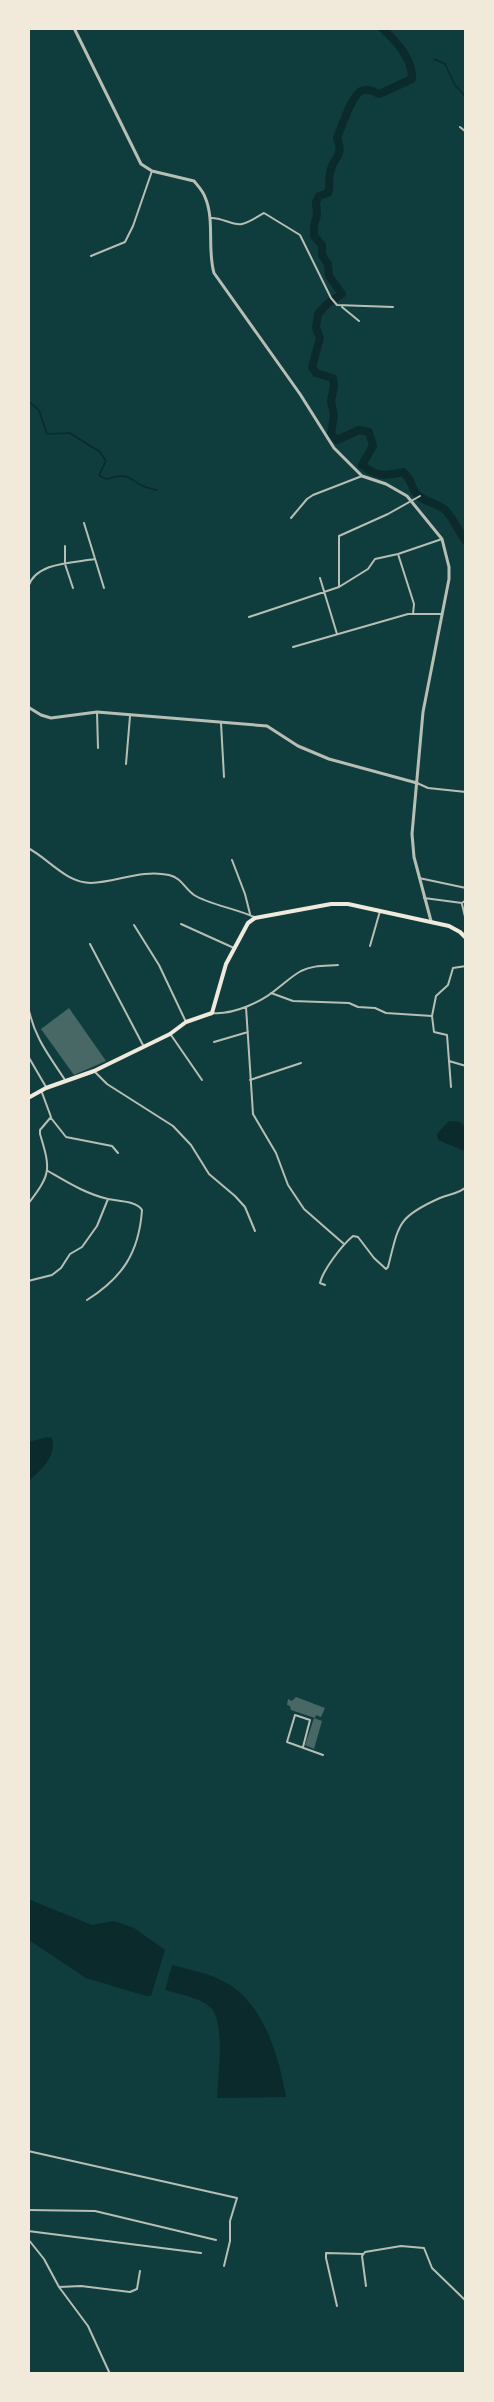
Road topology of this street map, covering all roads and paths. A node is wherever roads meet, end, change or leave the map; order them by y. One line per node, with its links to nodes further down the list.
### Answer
1 (74, 28): 4 (street)
2 (460, 128): 3 (street)
3 (465, 132)
4 (152, 171): 5 (street); 6 (street)
5 (210, 218): 7 (street); 10 (street)
6 (91, 256)
7 (340, 306): 8 (street); 9 (street)
8 (393, 307)
9 (359, 321)
10 (362, 476): 12 (street); 13 (street)
11 (420, 496): 12 (street)
12 (411, 501): 15 (street); 21 (street)
13 (291, 518)
14 (84, 523): 18 (street)
15 (442, 539): 17 (street); 27 (street)
16 (65, 546): 19 (street)
17 (398, 554): 21 (street); 26 (street)
18 (94, 560): 19 (street); 24 (street)
19 (66, 564): 22 (street); 23 (street)
20 (320, 578): 25 (street)
21 (339, 586): 25 (street)
22 (28, 587)
23 (73, 588)
24 (104, 588)
25 (324, 593): 28 (street); 29 (street)
26 (412, 614): 27 (street); 29 (street)
27 (442, 615): 38 (street)
28 (249, 616)
29 (337, 634): 30 (street)
30 (292, 647)
31 (28, 707): 32 (street)
32 (97, 712): 33 (street); 35 (street)
33 (130, 716): 34 (street); 36 (street)
34 (221, 723): 37 (street); 38 (street)
35 (98, 748)
36 (126, 764)
37 (224, 777)
38 (417, 783): 39 (street); 42 (street)
39 (465, 792)
40 (28, 848): 48 (street)
41 (232, 860): 48 (street)
42 (419, 878): 43 (street); 44 (street)
43 (465, 888)
44 (424, 898): 46 (street); 50 (street)
45 (465, 900): 46 (street)
46 (462, 903): 51 (street)
47 (380, 910): 49 (main road); 50 (main road); 56 (street)
48 (250, 915): 49 (street)
49 (255, 918): 57 (main road)
50 (431, 921): 54 (main road)
51 (465, 921)
52 (181, 924): 57 (street)
53 (134, 926): 65 (street)
54 (465, 938)
55 (90, 944): 69 (street)
56 (370, 946)
57 (234, 948): 63 (main road)
58 (339, 965): 60 (street)
59 (465, 966): 64 (street)
60 (271, 993): 62 (street); 64 (street)
61 (28, 1006): 75 (street)
62 (246, 1007): 63 (street); 66 (street)
63 (212, 1013): 65 (main road)
64 (432, 1016): 71 (street)
65 (186, 1022): 67 (main road)
66 (248, 1032): 68 (street); 77 (street)
67 (170, 1034): 69 (main road); 76 (street)
68 (214, 1042)
69 (144, 1047): 74 (main road)
70 (28, 1056): 79 (street)
71 (449, 1061): 73 (street); 78 (street)
72 (301, 1063): 77 (street)
73 (465, 1066)
74 (94, 1071): 75 (main road); 87 (street)
75 (65, 1080): 79 (main road)
76 (202, 1080)
77 (250, 1080): 88 (street)
78 (451, 1087)
79 (44, 1089): 80 (main road); 81 (street)
80 (28, 1098)
81 (51, 1117): 82 (street); 83 (street)
82 (118, 1153)
83 (48, 1171): 85 (street); 86 (street)
84 (465, 1187): 88 (street)
85 (108, 1199): 89 (street); 91 (street)
86 (28, 1204)
87 (255, 1231)
88 (344, 1244): 90 (street)
89 (28, 1281)
90 (325, 1286)
91 (87, 1300)
92 (303, 1748): 92 (street); 93 (street)
93 (322, 1755)
94 (28, 2151): 101 (street)
95 (28, 2210): 98 (street)
96 (28, 2231): 99 (street)
97 (28, 2239): 104 (street)
98 (216, 2240)
99 (201, 2253)
100 (363, 2254): 103 (street); 105 (street); 106 (street)
101 (224, 2266)
102 (140, 2271): 104 (street)
103 (366, 2286)
104 (59, 2287): 107 (street)
105 (465, 2301)
106 (338, 2306)
107 (110, 2373)
108 (214, 2373): 109 (street)
109 (219, 2373)

